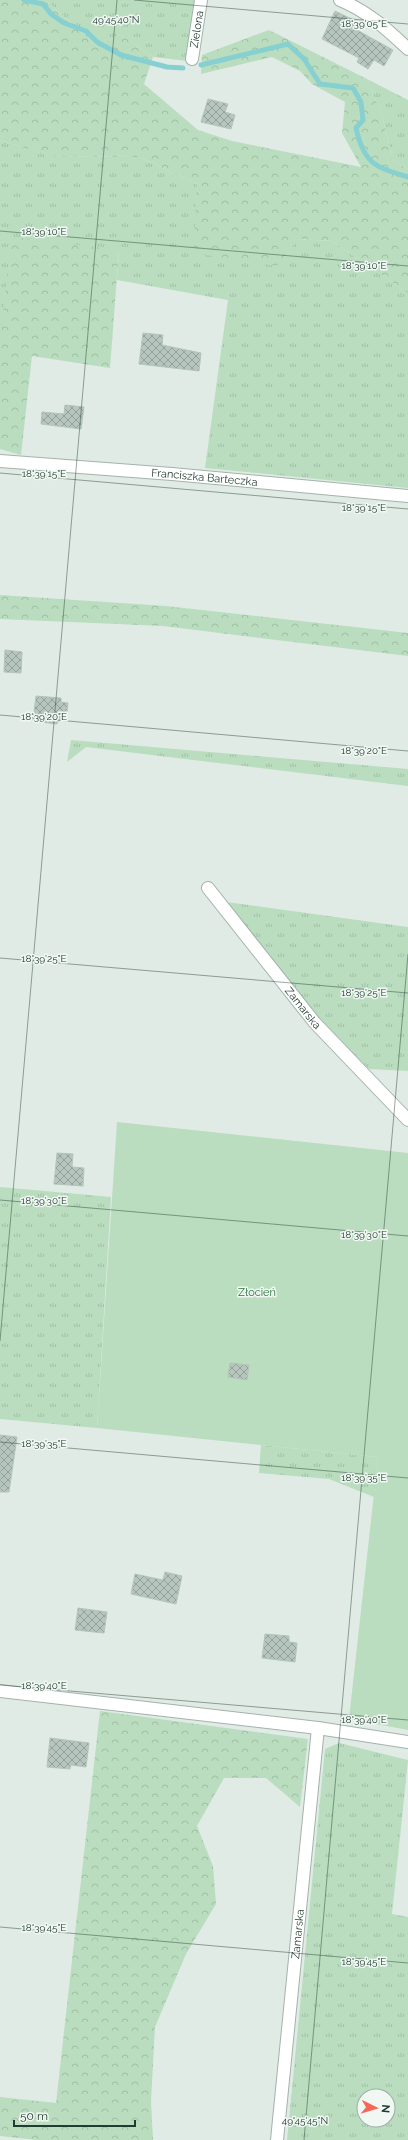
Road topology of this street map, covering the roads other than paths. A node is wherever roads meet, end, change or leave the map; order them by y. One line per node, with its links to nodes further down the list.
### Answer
1 (201, 0): 4 (street, Zielona)
2 (340, 0): 3 (street)
3 (408, 49)
4 (192, 59)
5 (0, 461): 6 (street, Franciszka Barteczka)
6 (408, 496)
7 (208, 888): 8 (street, Zamarska)
8 (408, 1120)
9 (0, 1690): 10 (street)
10 (318, 1728): 11 (street); 12 (street, Zamarska)
11 (408, 1742)
12 (278, 2140)

